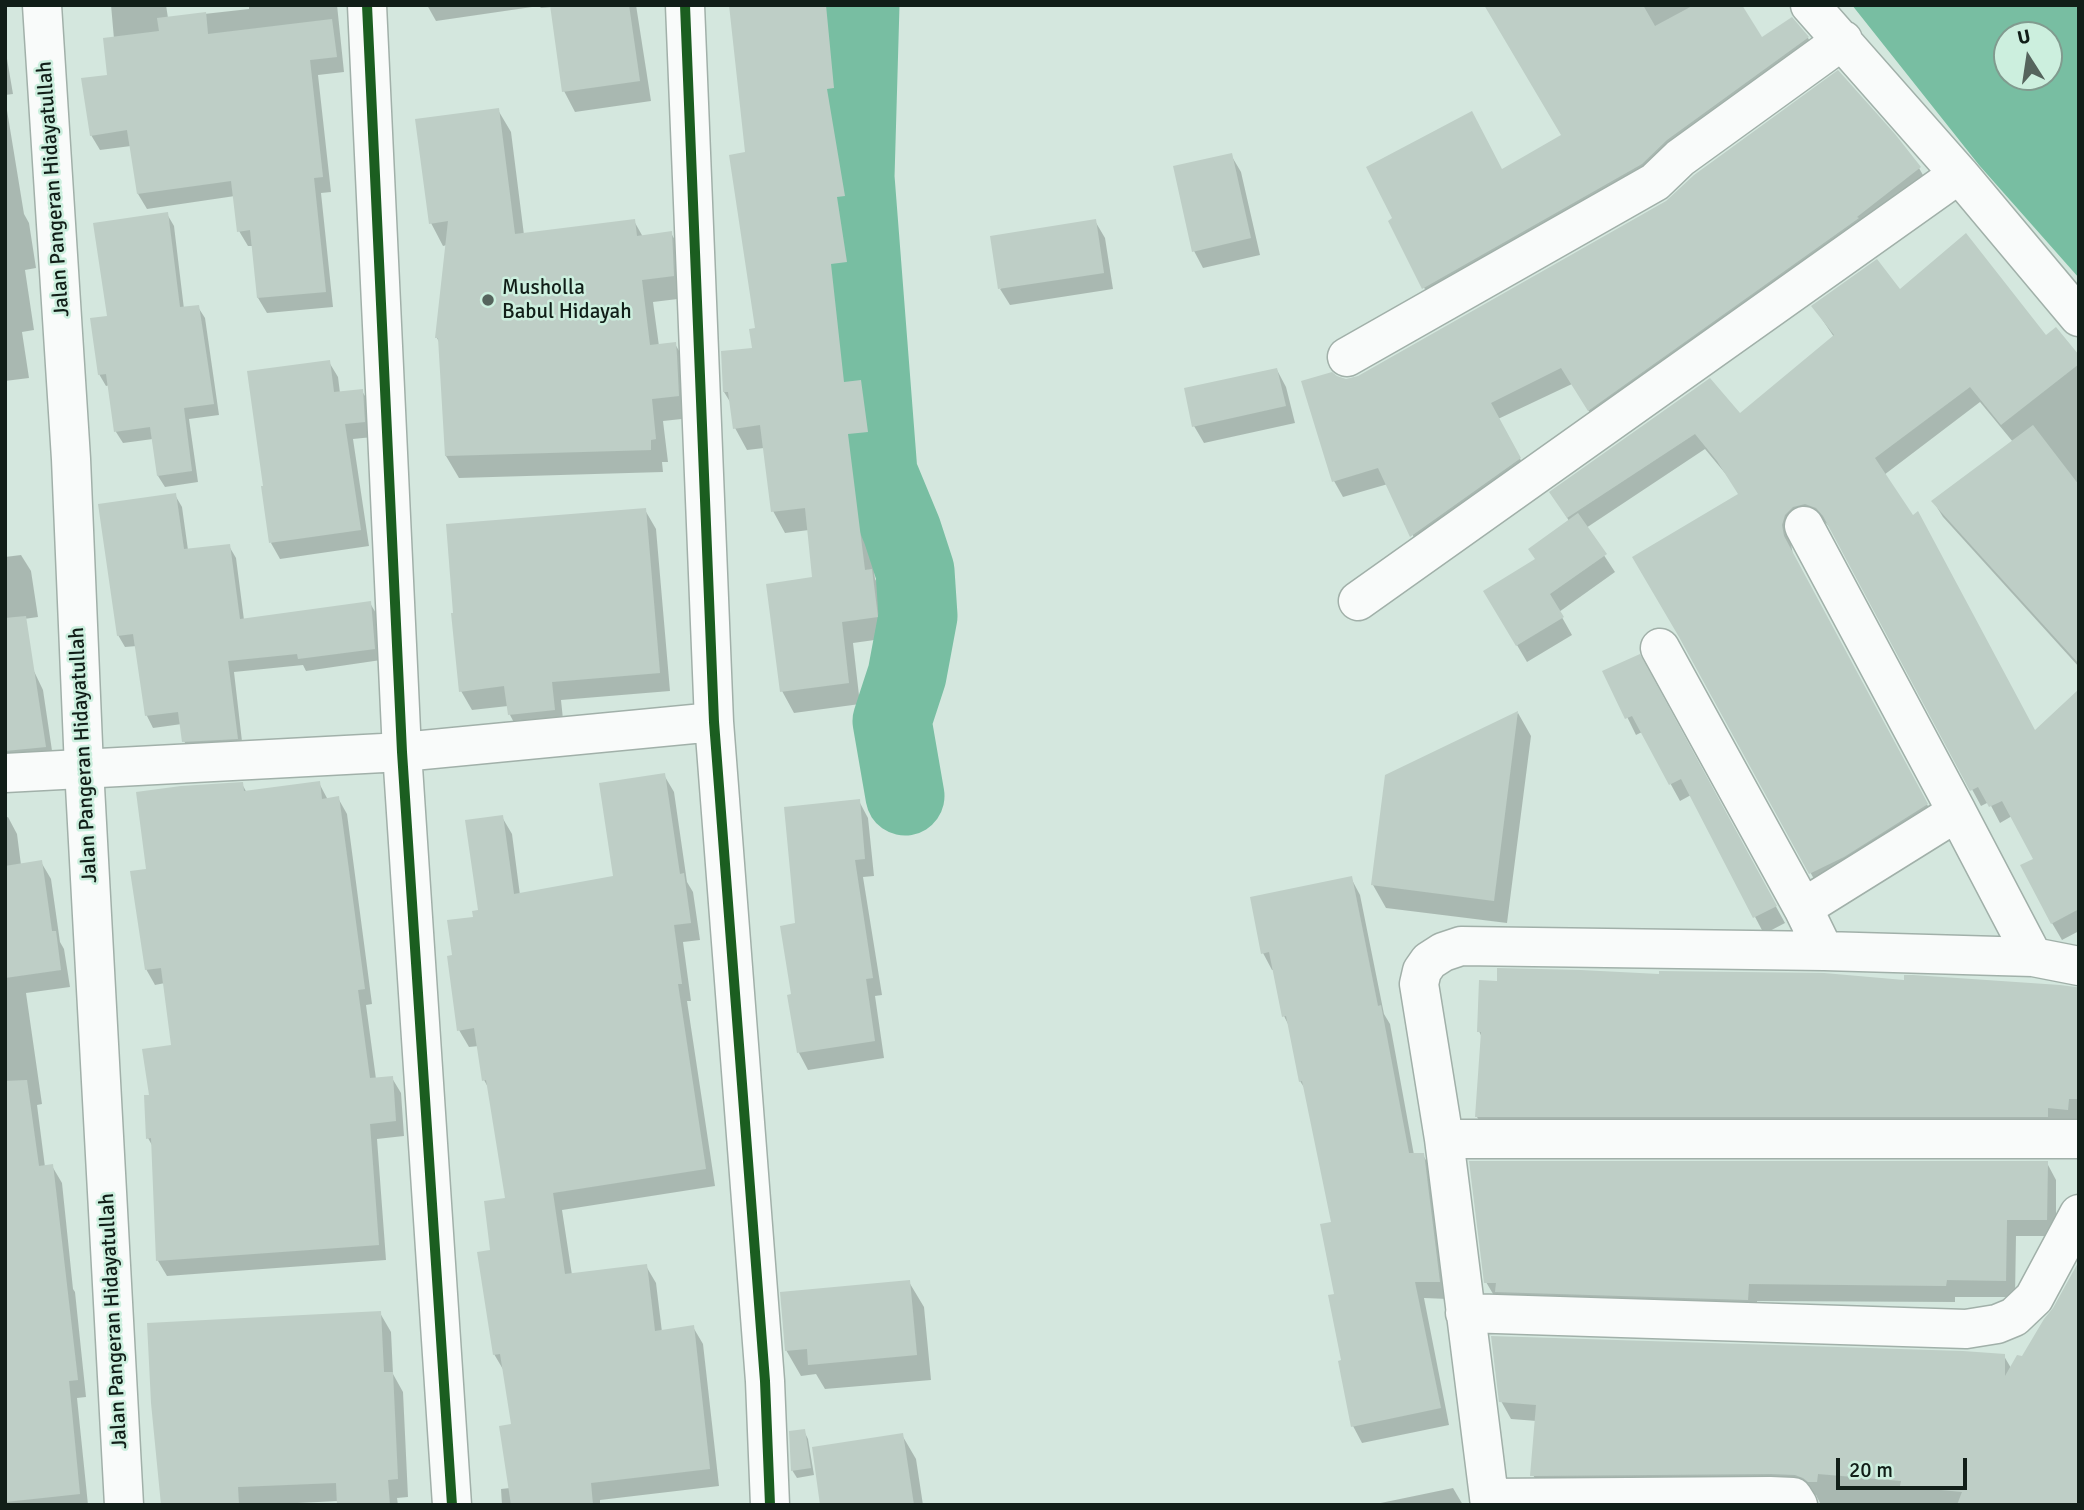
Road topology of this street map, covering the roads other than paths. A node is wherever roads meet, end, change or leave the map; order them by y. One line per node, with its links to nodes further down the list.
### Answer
1 (42, 5): 14 (street, Jalan Pangeran Hidayatullah)
2 (368, 5): 13 (street)
3 (685, 5): 12 (street)
4 (1810, 5): 5 (street)
5 (1843, 40): 6 (street); 8 (street)
6 (1959, 174): 7 (street); 10 (street)
7 (2079, 317)
8 (1347, 357)
9 (1804, 526): 16 (street)
10 (1357, 601)
11 (1660, 648): 17 (street)
12 (715, 722): 13 (street); 28 (street)
13 (402, 752): 14 (street); 27 (street)
14 (84, 768): 15 (street); 26 (street, Jalan Pangeran Hidayatullah)
15 (5, 773)
16 (1957, 812): 17 (street); 19 (street)
17 (1802, 908): 18 (street)
18 (1824, 951): 19 (street); 21 (street)
19 (2033, 957): 20 (street)
20 (2079, 966)
21 (1444, 1139): 22 (street); 24 (street)
22 (2079, 1139)
23 (2079, 1214): 24 (street)
24 (1465, 1313): 25 (street)
25 (1490, 1501): 29 (street)
26 (124, 1505)
27 (452, 1505)
28 (770, 1505)
29 (1798, 1505)

